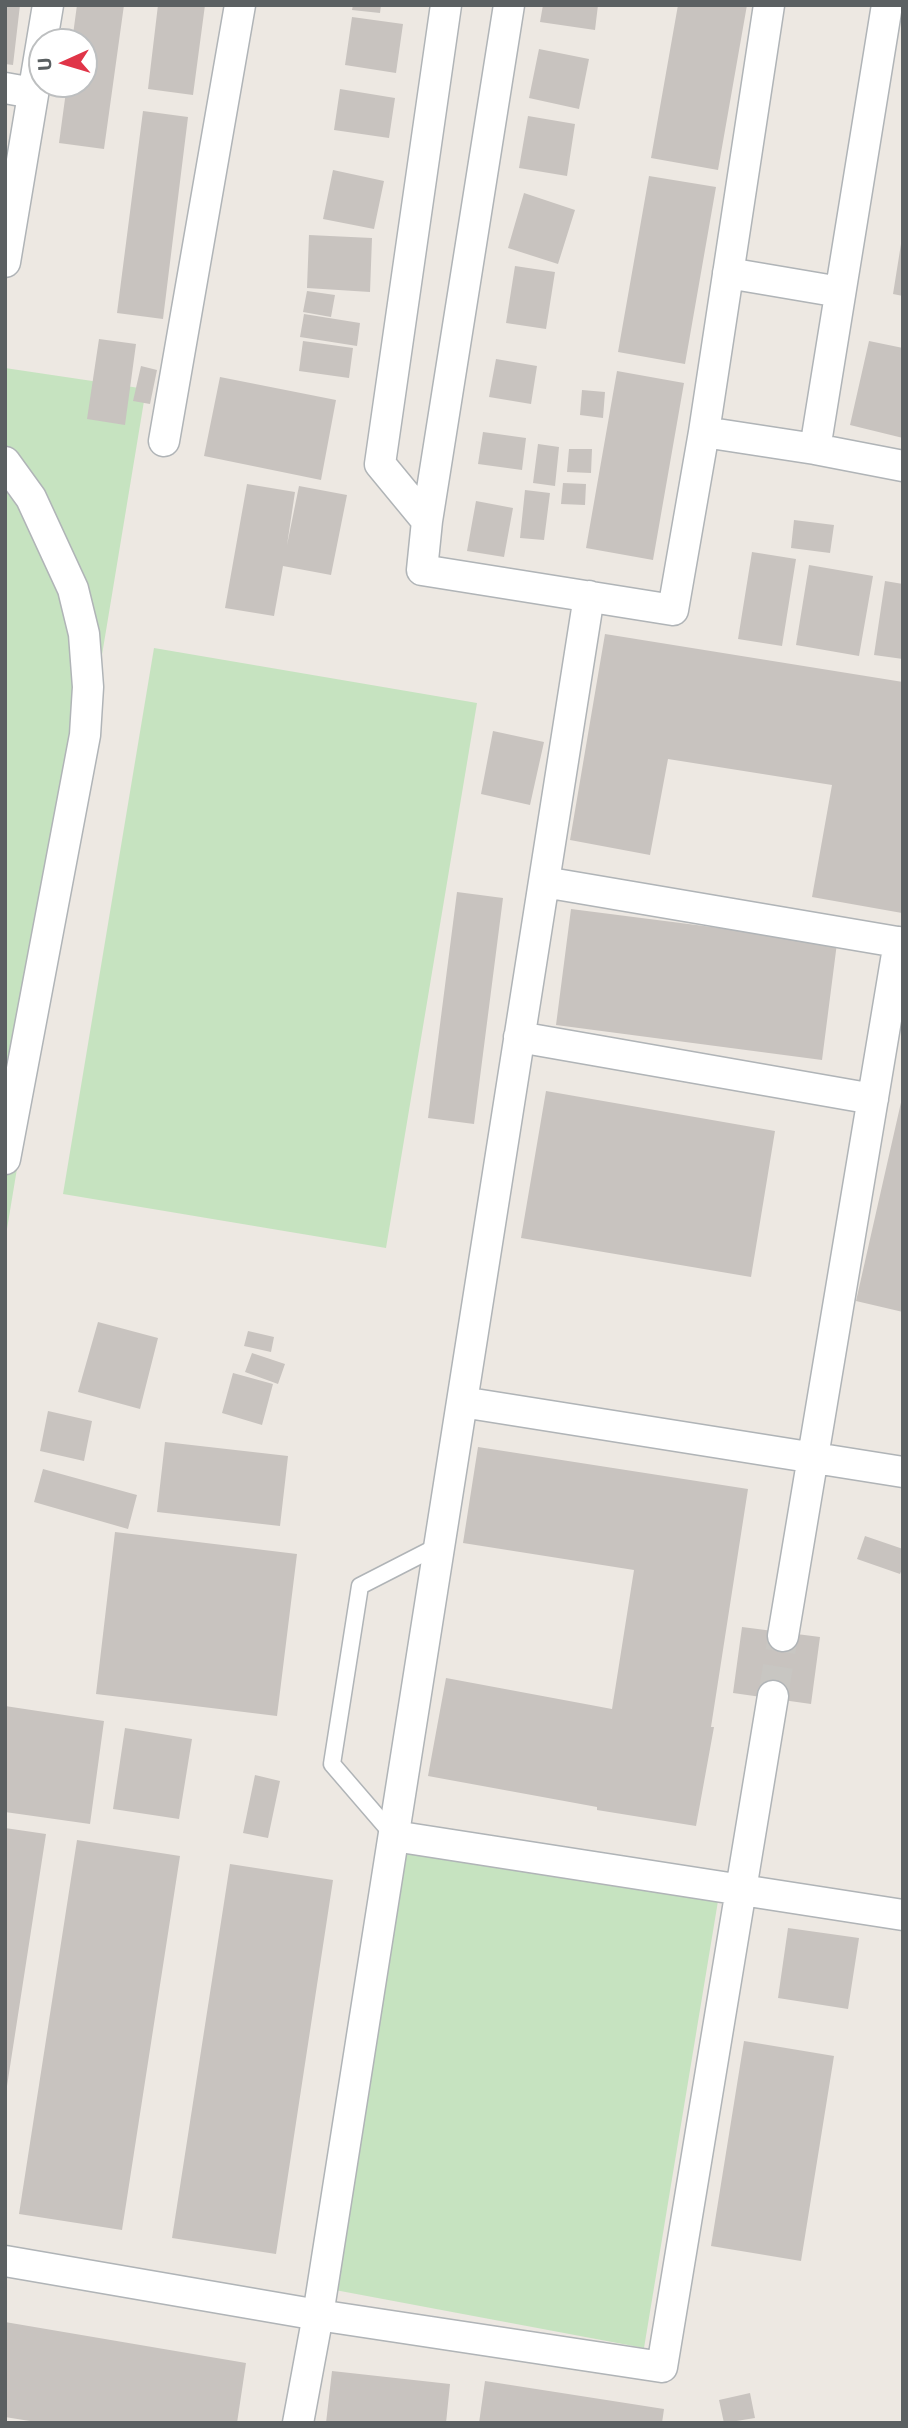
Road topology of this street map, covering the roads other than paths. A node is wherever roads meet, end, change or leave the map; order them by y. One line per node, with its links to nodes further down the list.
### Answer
1 (48, 5): 7 (street)
2 (240, 5): 12 (street)
3 (446, 5): 16 (street)
4 (509, 5): 16 (street)
5 (769, 5): 9 (street)
6 (887, 5): 10 (street)
7 (19, 90): 8 (street)
8 (5, 262)
9 (728, 273): 10 (street); 11 (street)
10 (841, 292): 13 (street)
11 (704, 432): 13 (street); 17 (street)
12 (164, 441)
13 (815, 449): 15 (street)
14 (5, 462): 22 (street)
15 (903, 466)
16 (427, 521): 17 (street)
17 (589, 596): 18 (street)
18 (544, 882): 19 (street); 20 (street)
19 (901, 943): 21 (street)
20 (520, 1037): 21 (street); 23 (street)
21 (873, 1099): 24 (street)
22 (5, 1159)
23 (462, 1402): 24 (street); 26 (street)
24 (811, 1458): 25 (street); 27 (street)
25 (903, 1472)
26 (440, 1545): 29 (street); 29 (lane)
27 (783, 1636)
28 (773, 1696): 30 (street)
29 (394, 1836): 30 (street); 33 (street)
30 (742, 1888): 31 (street); 33 (street)
31 (903, 1915)
32 (5, 2261): 33 (street)
33 (318, 2315): 34 (street)
34 (298, 2423)

